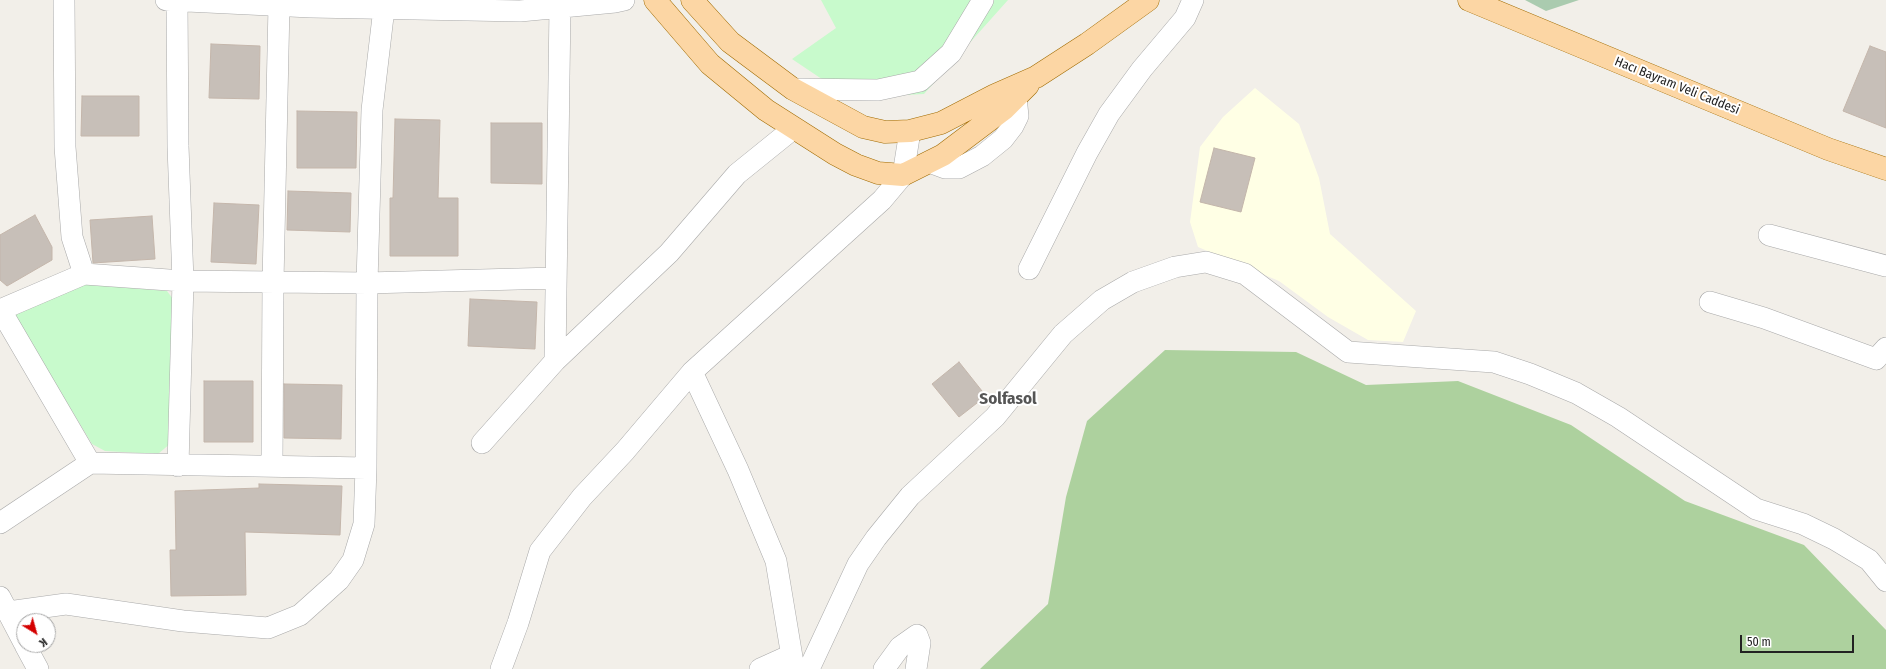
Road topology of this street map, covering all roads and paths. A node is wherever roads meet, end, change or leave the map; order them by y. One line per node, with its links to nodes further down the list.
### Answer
1 (64, 0): 24 (street)
2 (166, 0): 3 (street)
3 (178, 0): 11 (street); 26 (street)
4 (624, 0): 13 (street)
5 (655, 0): 17 (main road)
6 (692, 0): 16 (main road)
7 (983, 0): 16 (street)
8 (1148, 0): 15 (main road)
9 (1193, 0): 23 (street)
10 (1469, 0): 19 (main road, Hacı Bayram Veli Caddesi)
11 (214, 1): 12 (street)
12 (279, 5): 14 (street); 27 (street)
13 (560, 7): 14 (street); 25 (street)
14 (384, 8): 28 (street)
15 (1036, 78): 18 (main road); 20 (main road)
16 (793, 89): 18 (main road)
17 (794, 128): 20 (main road); 32 (street)
18 (910, 131): 20 (street)
19 (1886, 169)
20 (903, 175): 33 (street)
21 (1769, 235): 22 (street)
22 (1886, 266)
23 (1029, 268)
24 (84, 274): 26 (street); 30 (street)
25 (556, 278): 28 (street); 32 (street)
26 (183, 281): 27 (street); 36 (street)
27 (273, 282): 28 (street); 37 (street)
28 (367, 283): 38 (street)
29 (1710, 302): 31 (street)
30 (0, 310): 35 (street)
31 (1883, 358)
32 (555, 361): 34 (street)
33 (692, 372): 44 (street); 46 (street)
34 (482, 443)
35 (90, 463): 36 (street); 39 (street)
36 (178, 466): 37 (street)
37 (272, 466): 38 (street)
38 (366, 468): 41 (street)
39 (0, 523)
40 (1886, 581): 48 (street)
41 (4, 605): 42 (street)
42 (16, 627)
43 (30, 653): 45 (street)
44 (793, 662): 47 (street)
45 (38, 669)
46 (501, 669)
47 (760, 669)
48 (809, 669)
49 (884, 669): 50 (street)
50 (916, 669)

